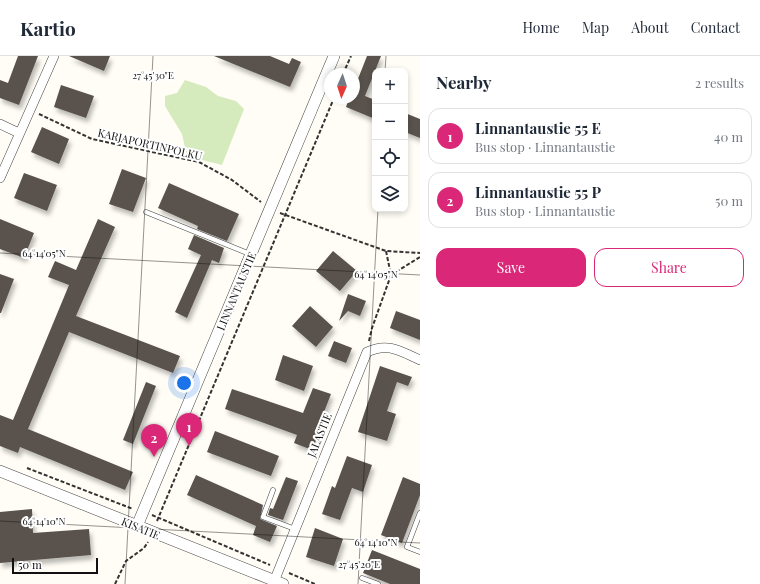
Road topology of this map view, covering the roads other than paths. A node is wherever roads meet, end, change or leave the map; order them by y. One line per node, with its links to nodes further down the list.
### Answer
1 (54, 56): 4 (street)
2 (334, 56): 7 (street, LINNANTAUSTIE)
3 (0, 124): 4 (street)
4 (19, 133): 5 (street)
5 (0, 178)
6 (146, 212): 7 (lane)
7 (251, 255): 12 (street, LINNANTAUSTIE)
8 (420, 360): 13 (street, JALASTIE)
9 (0, 471): 12 (street, KISATIE)
10 (273, 490): 13 (lane)
11 (420, 513): 14 (lane)
12 (137, 526): 16 (street, KISATIE)
13 (295, 529): 16 (street, JALASTIE)
14 (420, 552)
15 (362, 578): 17 (lane)
16 (277, 583)
17 (378, 584)

